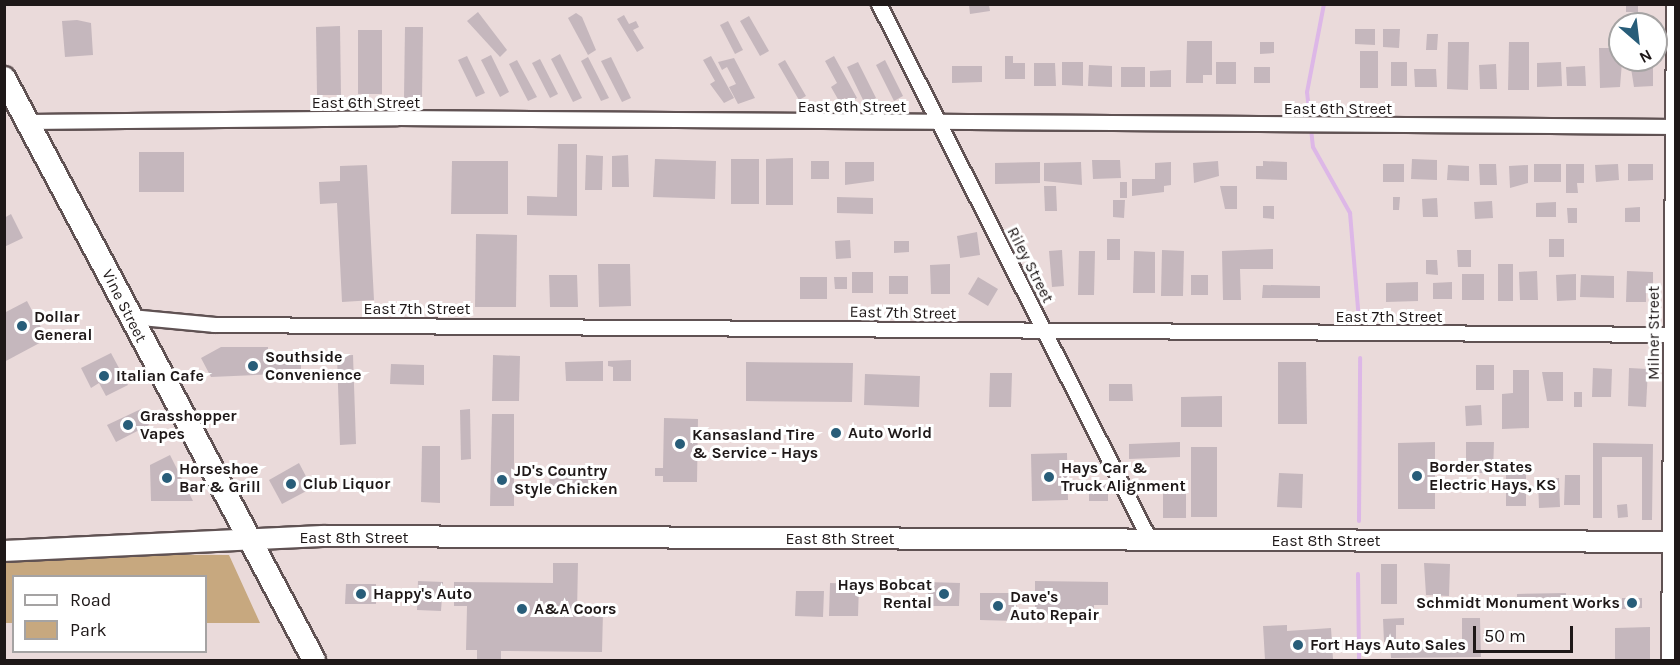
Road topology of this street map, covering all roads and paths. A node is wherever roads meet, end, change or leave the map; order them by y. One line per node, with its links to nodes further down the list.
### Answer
1 (879, 4): 5 (street, Riley Street)
2 (1674, 4): 6 (street, Milner Street)
3 (4, 78): 4 (main road, Vine Street)
4 (28, 122): 5 (street, East 6th Street); 7 (main road, Vine Street)
5 (942, 124): 6 (street, East 6th Street); 8 (street, Riley Street)
6 (1674, 127): 9 (street, Milner Street)
7 (130, 317): 8 (street, East 7th Street); 10 (main road, Vine Street)
8 (1047, 332): 9 (street, East 7th Street); 11 (street, Riley Street)
9 (1673, 335): 12 (street, Milner Street)
10 (248, 538): 11 (main road, East 8th Street); 13 (main road, East 8th Street); 14 (main road, Vine Street)
11 (1150, 540): 12 (main road, East 8th Street)
12 (1673, 542): 15 (street, Milner Street)
13 (4, 551)
14 (314, 660)
15 (1669, 660)

